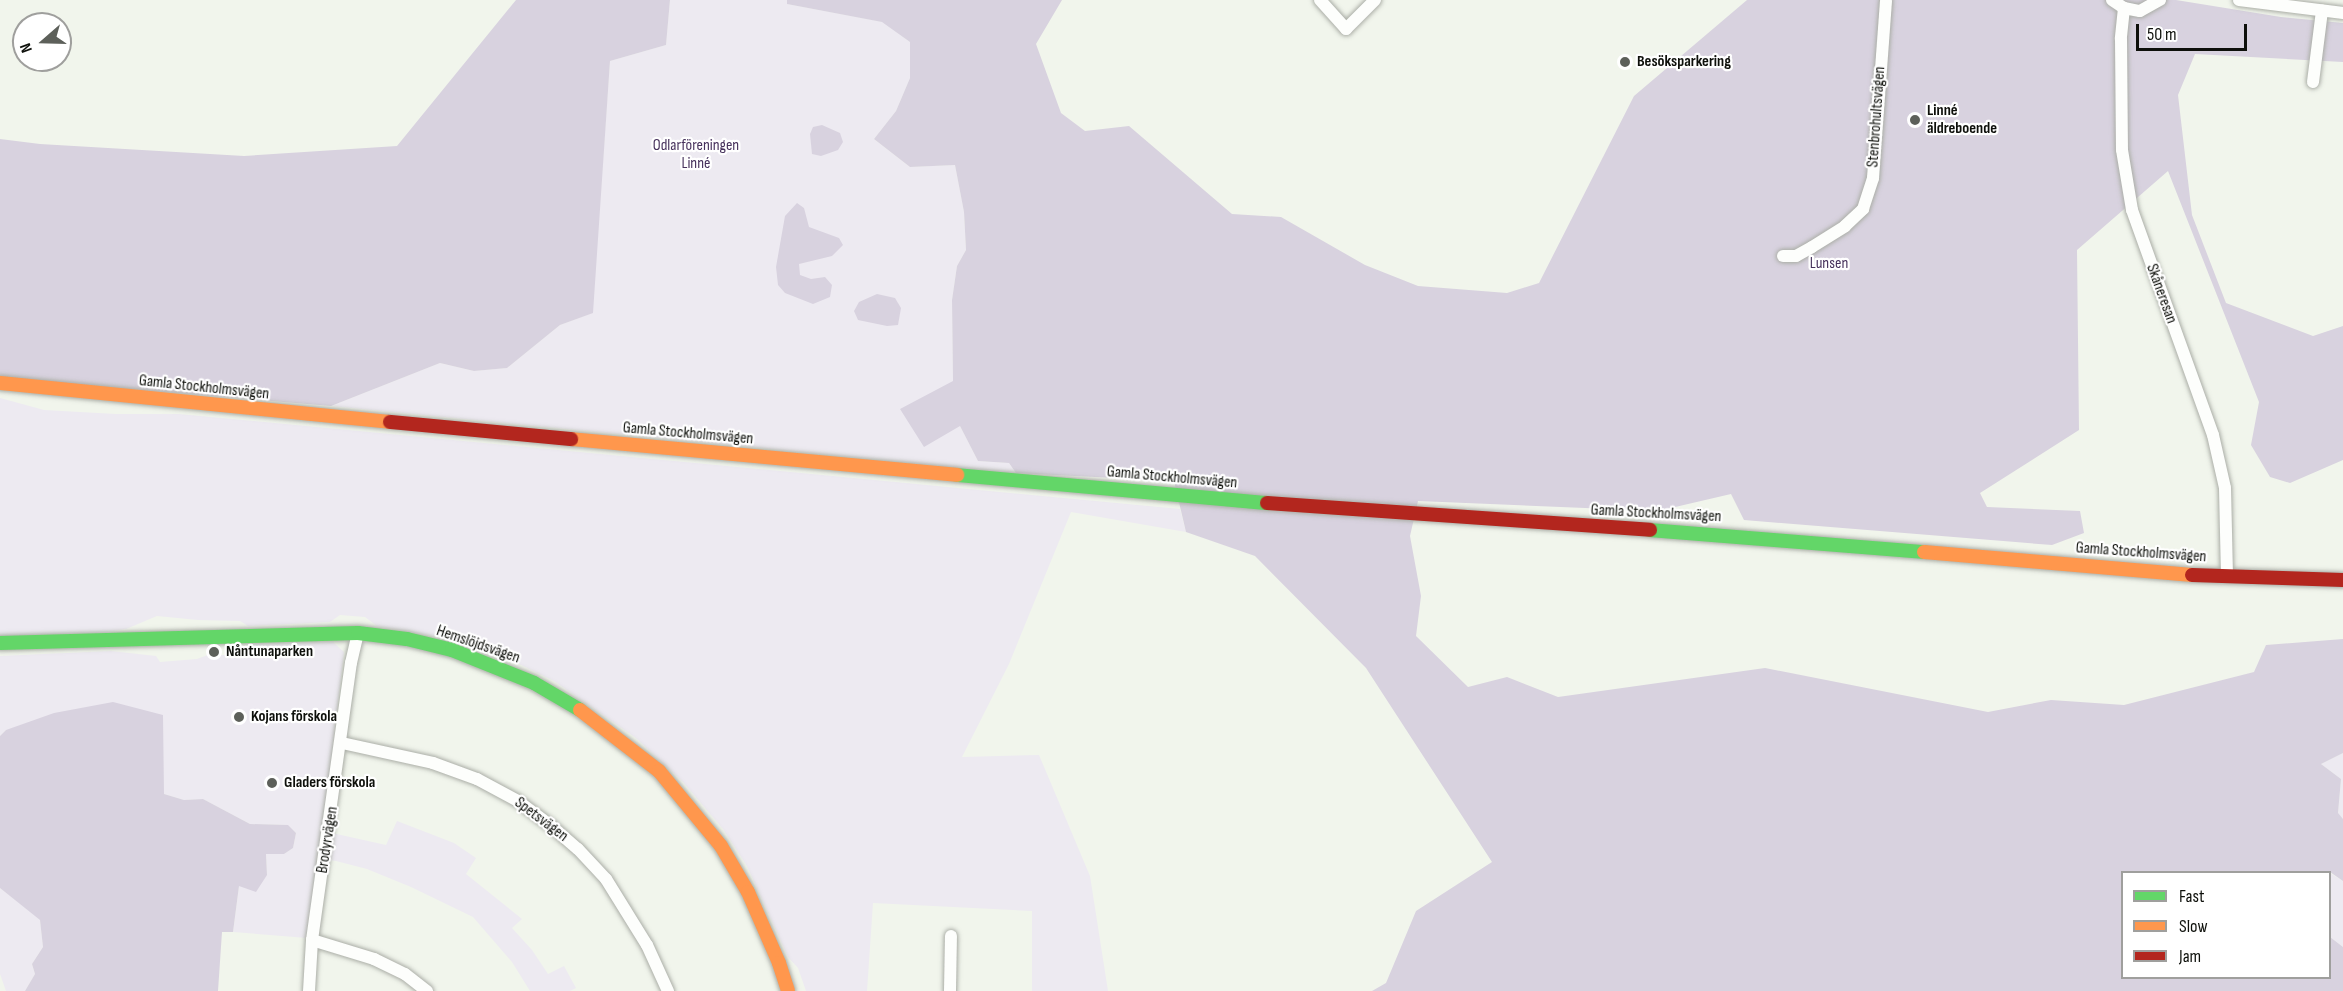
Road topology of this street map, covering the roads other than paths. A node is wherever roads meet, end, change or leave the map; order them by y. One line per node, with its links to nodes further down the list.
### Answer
1 (1320, 0): 2 (street)
2 (1375, 0)
3 (1886, 0): 12 (street, Stenbrohultsvägen)
4 (2112, 0): 8 (street)
5 (2160, 0): 8 (street)
6 (2239, 0): 7 (street)
7 (2289, 4): 9 (street)
8 (2124, 8): 14 (street, Skåneresan)
9 (2322, 11): 10 (street); 11 (street)
10 (2343, 13)
11 (2313, 82)
12 (1783, 256)
13 (0, 383): 14 (main road, Gamla Stockholmsvägen)
14 (2227, 575): 15 (main road, Gamla Stockholmsvägen)
15 (2343, 580)
16 (358, 633): 17 (main road, Hemslöjdsvägen); 18 (street, Brodyrvägen); 24 (main road, Hemslöjdsvägen)
17 (0, 643)
18 (342, 743): 20 (street, Brodyrvägen); 23 (street, Spetsvägen)
19 (951, 936): 25 (street)
20 (312, 940): 21 (street, Brodyrvägen); 22 (street)
21 (309, 991)
22 (427, 991)
23 (668, 991)
24 (788, 991)
25 (950, 991)

